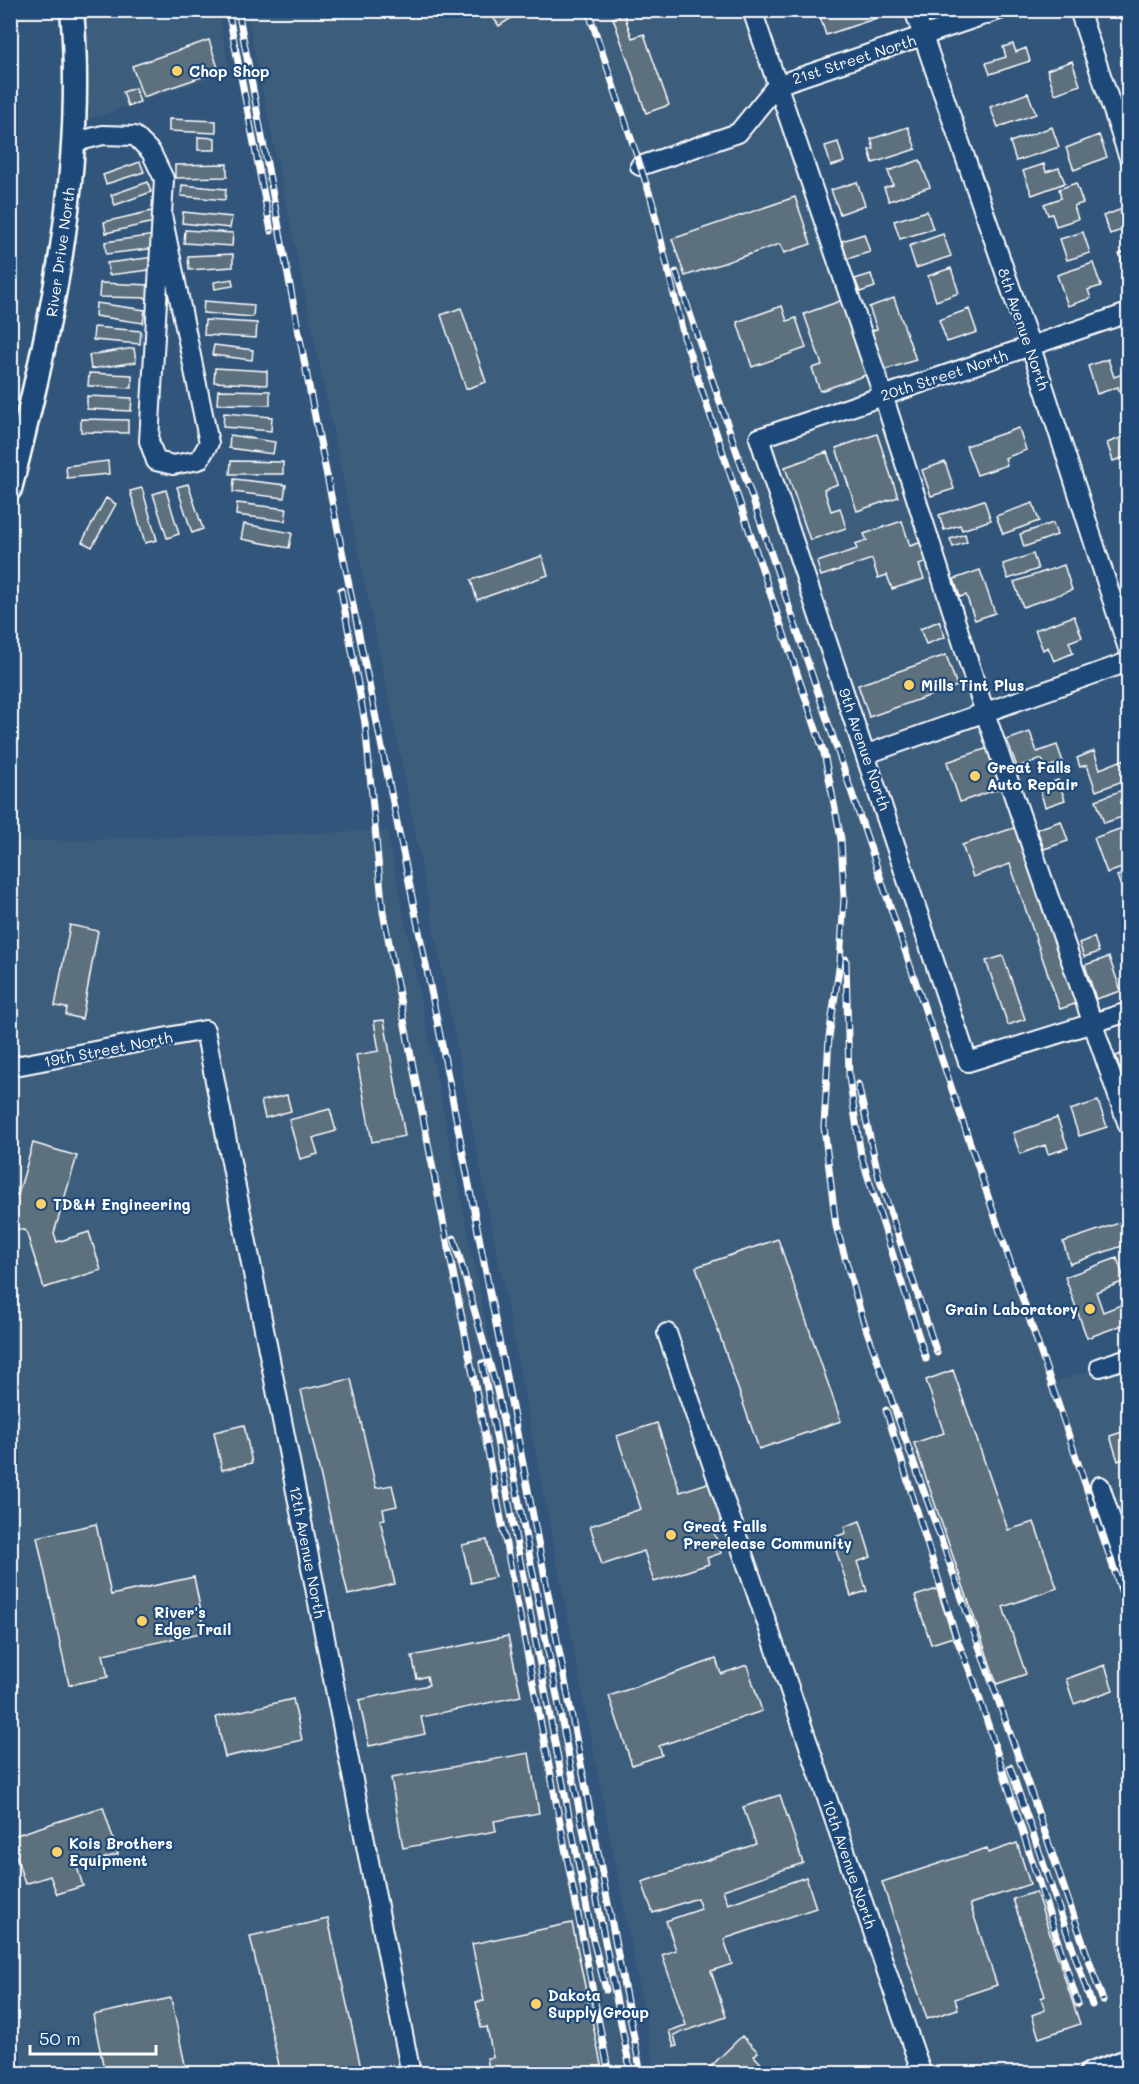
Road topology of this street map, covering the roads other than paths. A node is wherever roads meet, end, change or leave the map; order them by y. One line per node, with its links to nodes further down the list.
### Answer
1 (72, 10): 8 (main road, River Drive North)
2 (752, 10): 7 (street)
3 (914, 10): 6 (street, 8th Avenue North)
4 (999, 10): 6 (street, 21st Street North)
5 (1079, 10): 9 (street)
6 (922, 37): 7 (street, 21st Street North); 13 (street, 8th Avenue North)
7 (777, 85): 10 (street); 14 (street)
8 (72, 143): 11 (street); 16 (main road, River Drive North)
9 (1128, 155)
10 (640, 166)
11 (162, 215): 11 (street)
12 (1128, 313): 13 (street, 20th Street North)
13 (1031, 347): 14 (street, 20th Street North); 17 (street, 8th Avenue North)
14 (883, 395): 15 (street, 20th Street North); 19 (street)
15 (759, 438): 20 (street, 9th Avenue North)
16 (10, 489)
17 (1128, 649)
18 (1128, 662): 19 (street)
19 (985, 713): 20 (street); 22 (street)
20 (867, 754): 22 (street, 9th Avenue North)
21 (1128, 1012): 22 (street)
22 (1094, 1023): 25 (street)
23 (205, 1030): 24 (street, 19th Street North); 32 (street, 12th Avenue North)
24 (10, 1067)
25 (1128, 1125)
26 (667, 1333): 33 (street, 10th Avenue North)
27 (1128, 1358): 28 (street)
28 (1100, 1367)
29 (1100, 1486): 30 (street)
30 (1128, 1571)
31 (1128, 2061): 34 (main road)
32 (411, 2073)
33 (922, 2073)
34 (1091, 2073)

